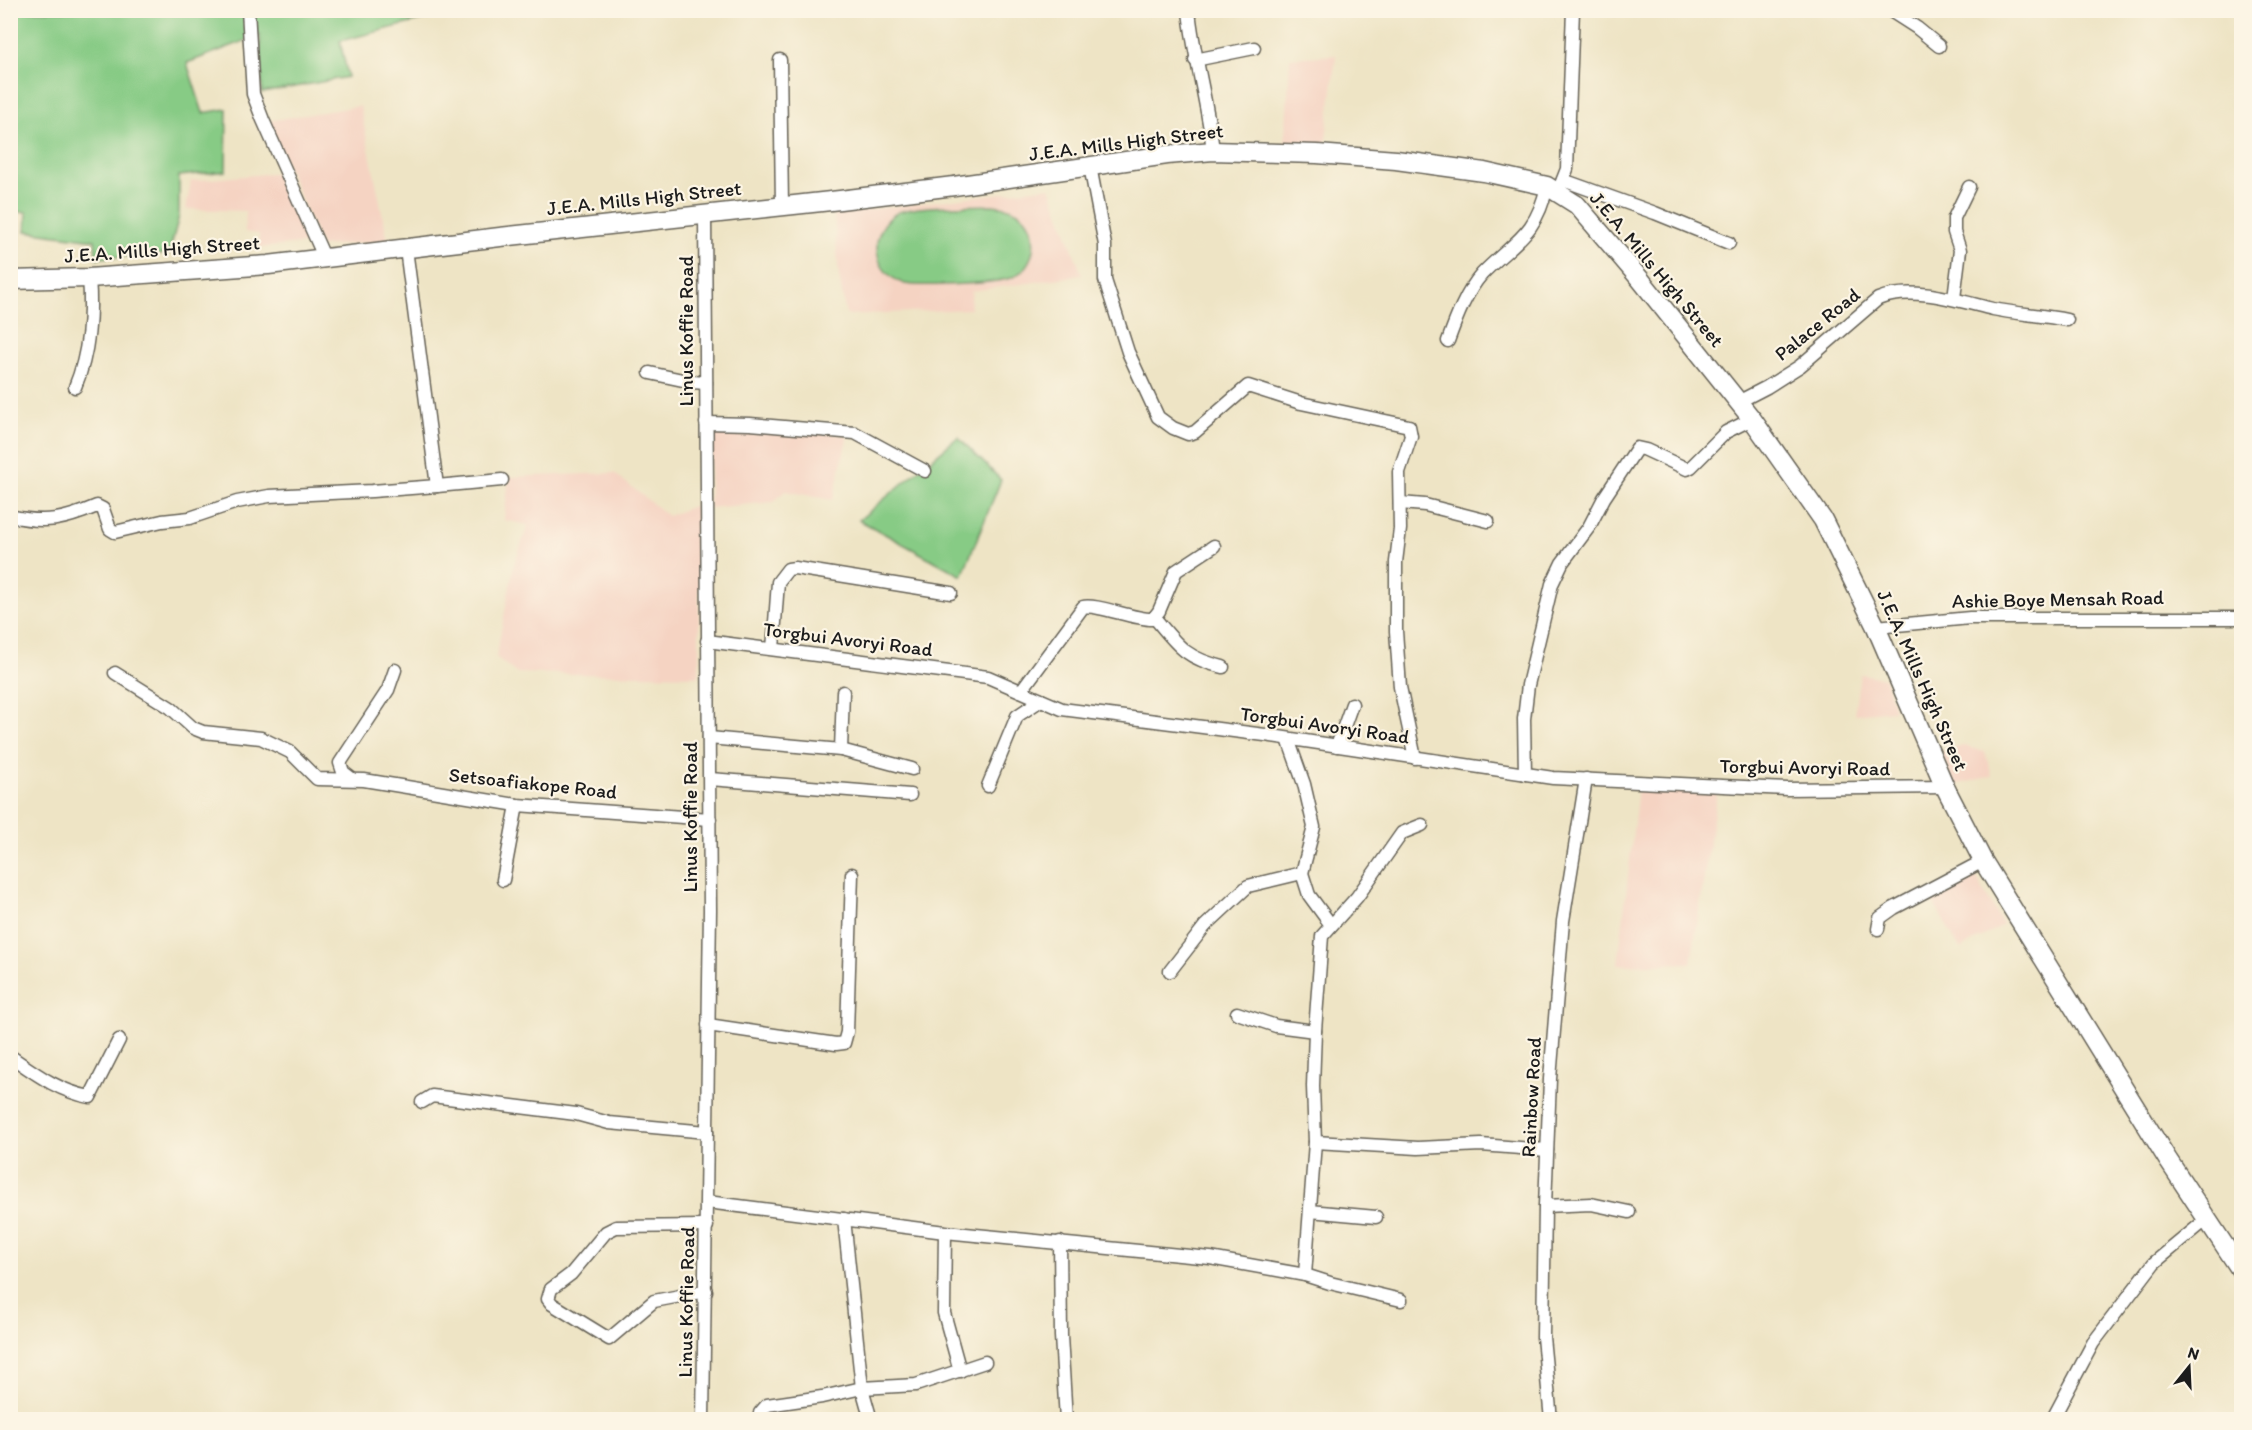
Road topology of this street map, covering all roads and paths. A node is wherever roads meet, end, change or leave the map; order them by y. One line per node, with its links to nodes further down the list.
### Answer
1 (248, 10): 17 (street)
2 (1573, 10): 11 (street)
3 (1888, 10): 5 (street)
4 (1189, 11): 8 (street)
5 (1939, 46)
6 (1254, 48): 8 (street)
7 (780, 60): 13 (street)
8 (1195, 60): 9 (street)
9 (1213, 151): 10 (highway, J.E.A. Mills High Street); 11 (highway, J.E.A. Mills High Street)
10 (1090, 166): 13 (highway, J.E.A. Mills High Street); 32 (street)
11 (1556, 186): 15 (street); 22 (street); 26 (highway, J.E.A. Mills High Street)
12 (1969, 187): 20 (street)
13 (783, 206): 14 (highway, J.E.A. Mills High Street)
14 (705, 214): 16 (highway, J.E.A. Mills High Street); 24 (street, Linus Koffie Road)
15 (1729, 243)
16 (406, 249): 17 (highway, J.E.A. Mills High Street); 31 (street)
17 (325, 259): 18 (highway, J.E.A. Mills High Street)
18 (89, 278): 19 (highway, J.E.A. Mills High Street); 25 (street)
19 (10, 280)
20 (1954, 298): 21 (street, Palace Road); 26 (street, Palace Road)
21 (2067, 320)
22 (1448, 340)
23 (650, 374): 24 (street)
24 (706, 383): 28 (street, Linus Koffie Road)
25 (75, 387)
26 (1738, 402): 27 (highway, J.E.A. Mills High Street)
27 (1752, 419): 39 (highway, J.E.A. Mills High Street); 55 (street)
28 (706, 423): 29 (street); 40 (street, Linus Koffie Road)
29 (925, 471)
30 (502, 480): 31 (street)
31 (437, 486): 33 (street)
32 (1400, 503): 34 (street); 53 (street)
33 (10, 516)
34 (1488, 521)
35 (1214, 546): 37 (street)
36 (951, 593): 41 (street)
37 (1155, 617): 42 (street); 45 (street)
38 (2241, 618): 39 (street, Ashie Boye Mensah Road)
39 (1876, 627): 60 (highway, J.E.A. Mills High Street)
40 (707, 641): 41 (street, Torgbui Avoryi Road); 49 (street, Linus Koffie Road)
41 (773, 649): 45 (street, Torgbui Avoryi Road)
42 (1223, 667)
43 (395, 670): 56 (street)
44 (115, 673): 56 (street, Setsoafiakope Road)
45 (1021, 691): 47 (street, Torgbui Avoryi Road)
46 (843, 692): 52 (street)
47 (1041, 700): 50 (street, Torgbui Avoryi Road); 59 (street)
48 (1352, 704): 51 (street)
49 (709, 738): 52 (street); 57 (street, Linus Koffie Road)
50 (1288, 739): 51 (street, Torgbui Avoryi Road); 66 (street)
51 (1337, 746): 53 (street, Torgbui Avoryi Road)
52 (841, 750): 54 (street)
53 (1415, 758): 55 (street, Torgbui Avoryi Road)
54 (912, 769)
55 (1525, 774): 58 (street, Torgbui Avoryi Road)
56 (352, 779): 62 (street, Setsoafiakope Road)
57 (710, 779): 61 (street); 63 (street, Linus Koffie Road)
58 (1586, 779): 60 (street, Torgbui Avoryi Road); 80 (street, Rainbow Road)
59 (988, 786)
60 (1945, 787): 65 (highway, J.E.A. Mills High Street)
61 (910, 795)
62 (518, 806): 63 (street, Setsoafiakope Road); 68 (street)
63 (710, 819): 73 (street, Linus Koffie Road)
64 (1422, 825): 69 (street)
65 (1983, 861): 70 (street); 87 (highway, J.E.A. Mills High Street)
66 (1302, 873): 69 (street); 71 (street)
67 (852, 874): 73 (street)
68 (503, 880)
69 (1331, 925): 74 (street)
70 (1878, 929)
71 (1170, 971)
72 (1237, 1013): 74 (street)
73 (708, 1025): 78 (street, Linus Koffie Road)
74 (1315, 1031): 79 (street)
75 (119, 1040): 76 (street)
76 (10, 1056)
77 (422, 1102): 78 (street)
78 (707, 1132): 81 (street, Linus Koffie Road)
79 (1315, 1142): 80 (street); 83 (street)
80 (1547, 1150): 82 (street, Rainbow Road)
81 (707, 1202): 86 (street); 88 (street, Linus Koffie Road)
82 (1545, 1206): 84 (street); 102 (street, Rainbow Road)
83 (1310, 1211): 85 (street); 92 (street)
84 (1629, 1212)
85 (1376, 1217)
86 (844, 1219): 89 (street); 97 (street)
87 (2207, 1219): 91 (highway, J.E.A. Mills High Street); 103 (street)
88 (707, 1226): 93 (street, Linus Koffie Road); 93 (street)
89 (945, 1232): 90 (street); 96 (street)
90 (1060, 1242): 92 (street); 101 (street)
91 (2241, 1272)
92 (1305, 1275): 94 (street)
93 (706, 1291): 98 (street, Linus Koffie Road)
94 (1401, 1300)
95 (985, 1362): 96 (street)
96 (960, 1371): 97 (street)
97 (862, 1388): 99 (street); 100 (street)
98 (703, 1419)
99 (759, 1419)
100 (871, 1419)
101 (1066, 1419)
102 (1551, 1419)
103 (2052, 1419)

